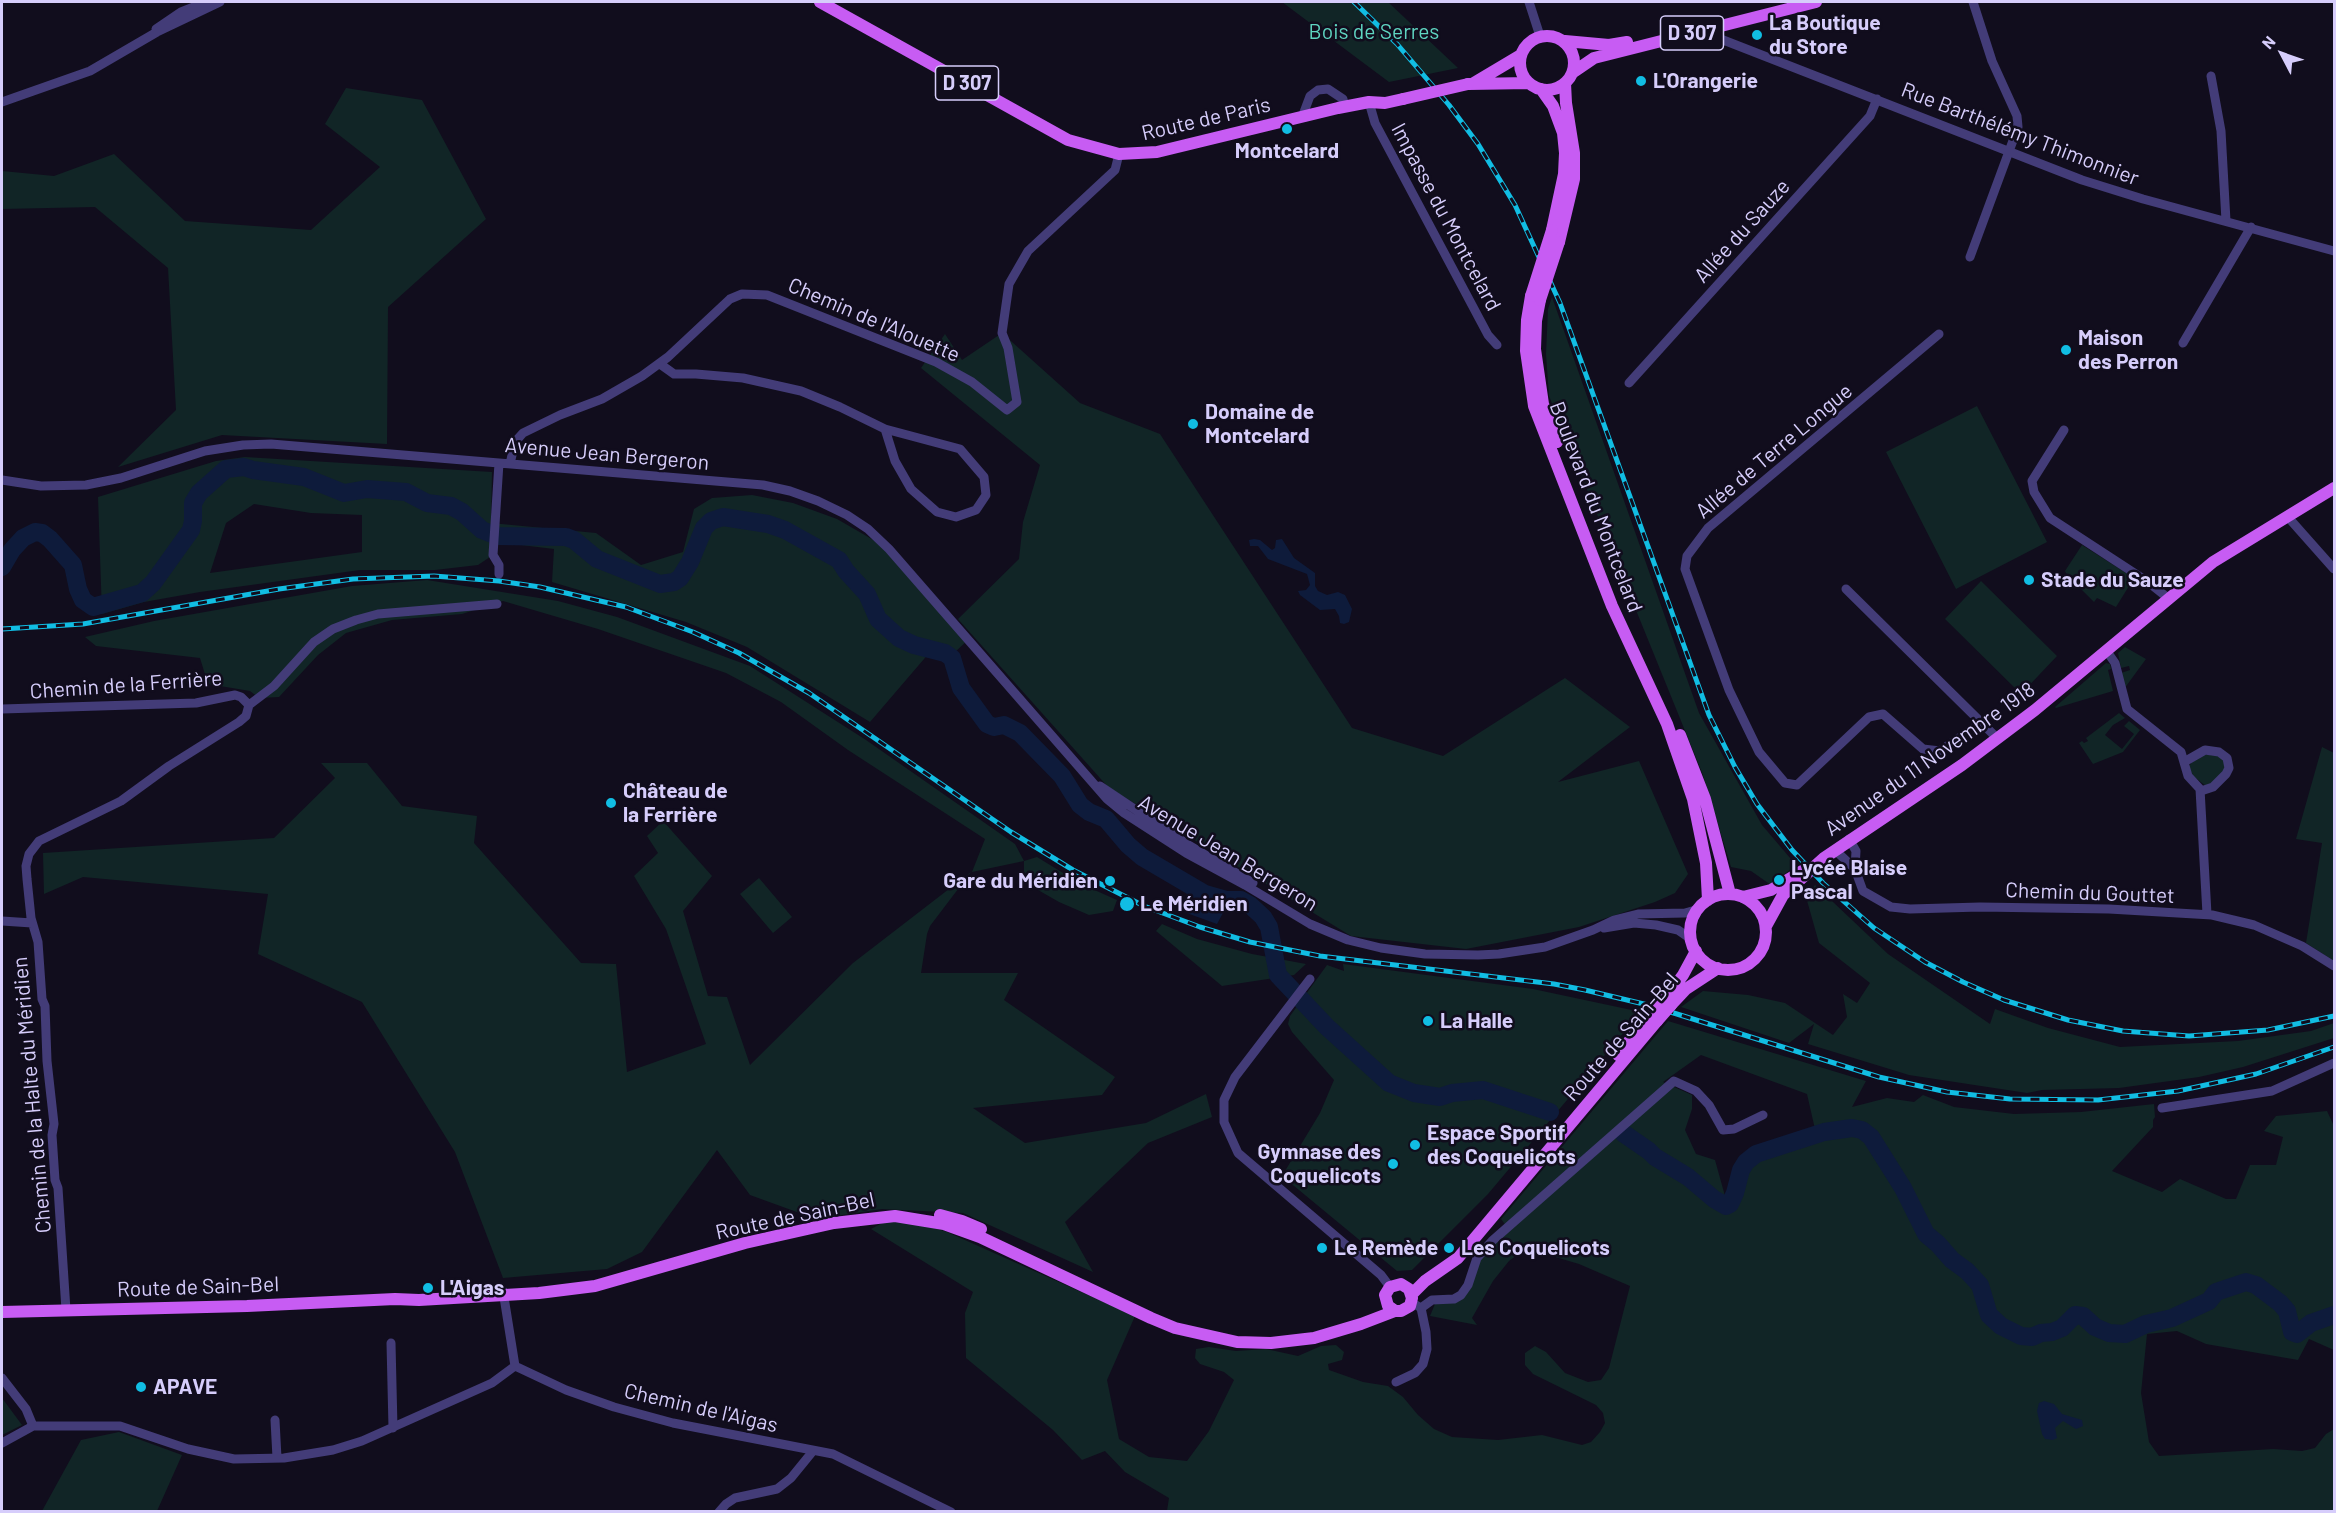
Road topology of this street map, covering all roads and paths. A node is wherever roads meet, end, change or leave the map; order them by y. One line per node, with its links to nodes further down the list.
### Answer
1 (206, 2): 9 (street)
2 (220, 2): 9 (street)
3 (820, 2): 23 (main road, Route de Paris / D 307)
4 (1529, 2): 10 (street)
5 (1794, 2): 8 (main road, D 307)
6 (1816, 2): 8 (main road, D 307)
7 (1973, 2): 22 (street)
8 (1711, 25): 11 (main road, D 307); 14 (main road, D 307); 17 (street, Rue Barthélémy Thimonnier)
9 (158, 32): 18 (street)
10 (1540, 36): 11 (main road); 12 (main road)
11 (1565, 42): 14 (main road)
12 (1521, 54): 15 (main road, Route de Paris / D 307); 16 (main road)
13 (2211, 76): 24 (street)
14 (1569, 78): 16 (main road); 28 (main road, Boulevard du Montcelard, bridge)
15 (1471, 84): 16 (main road, Route de Paris); 19 (main road, Route de Paris / D 307, bridge)
16 (1535, 86): 28 (main road, Boulevard du Montcelard, bridge)
17 (1877, 99): 22 (street, Rue Barthélémy Thimonnier); 33 (street, Allée du Sauze)
18 (2, 102)
19 (1372, 104): 20 (main road, Route de Paris / D 307); 31 (street, Impasse du Montcelard)
20 (1347, 107): 21 (main road, Route de Paris / D 307); 21 (street)
21 (1305, 117): 23 (main road, Route de Paris / D 307)
22 (2010, 153): 24 (street, Rue Barthélémy Thimonnier); 27 (street)
23 (1119, 154): 32 (street, Chemin de l'Alouette)
24 (2226, 220): 25 (street, Rue Barthélémy Thimonnier)
25 (2251, 227): 26 (street, Rue Barthélémy Thimonnier); 30 (street)
26 (2334, 251)
27 (1970, 257)
28 (1536, 298): 57 (main road, Boulevard du Montcelard); 58 (main road, Boulevard du Montcelard)
29 (1939, 334): 49 (street, Allée de Terre Longue)
30 (2183, 343)
31 (1497, 345)
32 (660, 364): 34 (street); 37 (street, Chemin de l'Alouette)
33 (1629, 383)
34 (885, 429): 34 (street)
35 (2064, 430): 44 (street)
36 (499, 463): 37 (street, Avenue Jean Bergeron); 38 (street, Avenue Jean Bergeron); 42 (street)
37 (510, 464): 64 (street, Avenue Jean Bergeron)
38 (2, 480)
39 (2334, 488): 40 (main road, Avenue du 11 Novembre 1918)
40 (2287, 516): 41 (street); 44 (main road, Avenue du 11 Novembre 1918)
41 (2334, 569)
42 (499, 574)
43 (1846, 589): 49 (street)
44 (2168, 598): 46 (main road, Avenue du 11 Novembre 1918)
45 (497, 604): 47 (street, Chemin de la Halte du Méridien)
46 (2106, 650): 50 (main road, Avenue du 11 Novembre 1918); 51 (street)
47 (249, 705): 48 (street, Chemin de la Ferrière); 62 (street, Chemin de la Halte du Méridien)
48 (2, 709)
49 (1983, 722): 50 (street)
50 (1998, 739): 53 (main road, Avenue du 11 Novembre 1918)
51 (2184, 762): 52 (street); 52 (street)
52 (2201, 791): 60 (street)
53 (1850, 839): 54 (main road, Avenue du 11 Novembre 1918); 56 (street, Chemin du Gouttet)
54 (1835, 850): 55 (main road, Avenue du 11 Novembre 1918); 56 (street, Chemin du Gouttet)
55 (1824, 858): 57 (main road, Avenue du 11 Novembre 1918); 63 (main road, Avenue du 11 Novembre 1918)
56 (1855, 869): 60 (street, Chemin du Gouttet)
57 (1736, 895): 58 (main road); 63 (main road)
58 (1708, 900): 59 (main road)
59 (1699, 909): 64 (street, Avenue Jean Bergeron); 65 (main road)
60 (2207, 914): 67 (street, Chemin du Gouttet)
61 (2, 921): 62 (street)
62 (32, 923): 78 (street, Chemin de la Halte du Méridien)
63 (1766, 926): 68 (main road)
64 (1593, 930): 65 (street, Avenue Jean Bergeron)
65 (1691, 939): 66 (main road)
66 (1696, 951): 68 (main road); 70 (main road, Route de Sain-Bel)
67 (2334, 966)
68 (1718, 969): 70 (main road, Route de Sain-Bel)
69 (1310, 979): 74 (street)
70 (1667, 1003): 76 (main road, Route de Sain-Bel, bridge)
71 (2334, 1064): 72 (street)
72 (2162, 1108)
73 (1763, 1115): 76 (street)
74 (1390, 1287): 76 (main road); 77 (main road)
75 (504, 1293): 77 (main road, Route de Sain-Bel); 78 (main road, Route de Sain-Bel); 79 (main road, Route de Sain-Bel); 82 (street)
76 (1412, 1297): 79 (main road); 84 (street)
77 (1386, 1302): 79 (main road)
78 (66, 1310): 80 (main road, Route de Sain-Bel)
79 (1395, 1311)
80 (2, 1312)
81 (391, 1343): 87 (street)
82 (515, 1366): 87 (street); 89 (street, Chemin de l'Aigas)
83 (2, 1378): 86 (street)
84 (1396, 1382)
85 (275, 1420): 90 (street)
86 (33, 1426): 88 (street); 90 (street)
87 (393, 1428): 90 (street)
88 (2, 1443)
89 (813, 1450): 91 (street); 92 (street, Chemin de l'Aigas)
90 (277, 1458)
91 (719, 1512)
92 (951, 1512)

